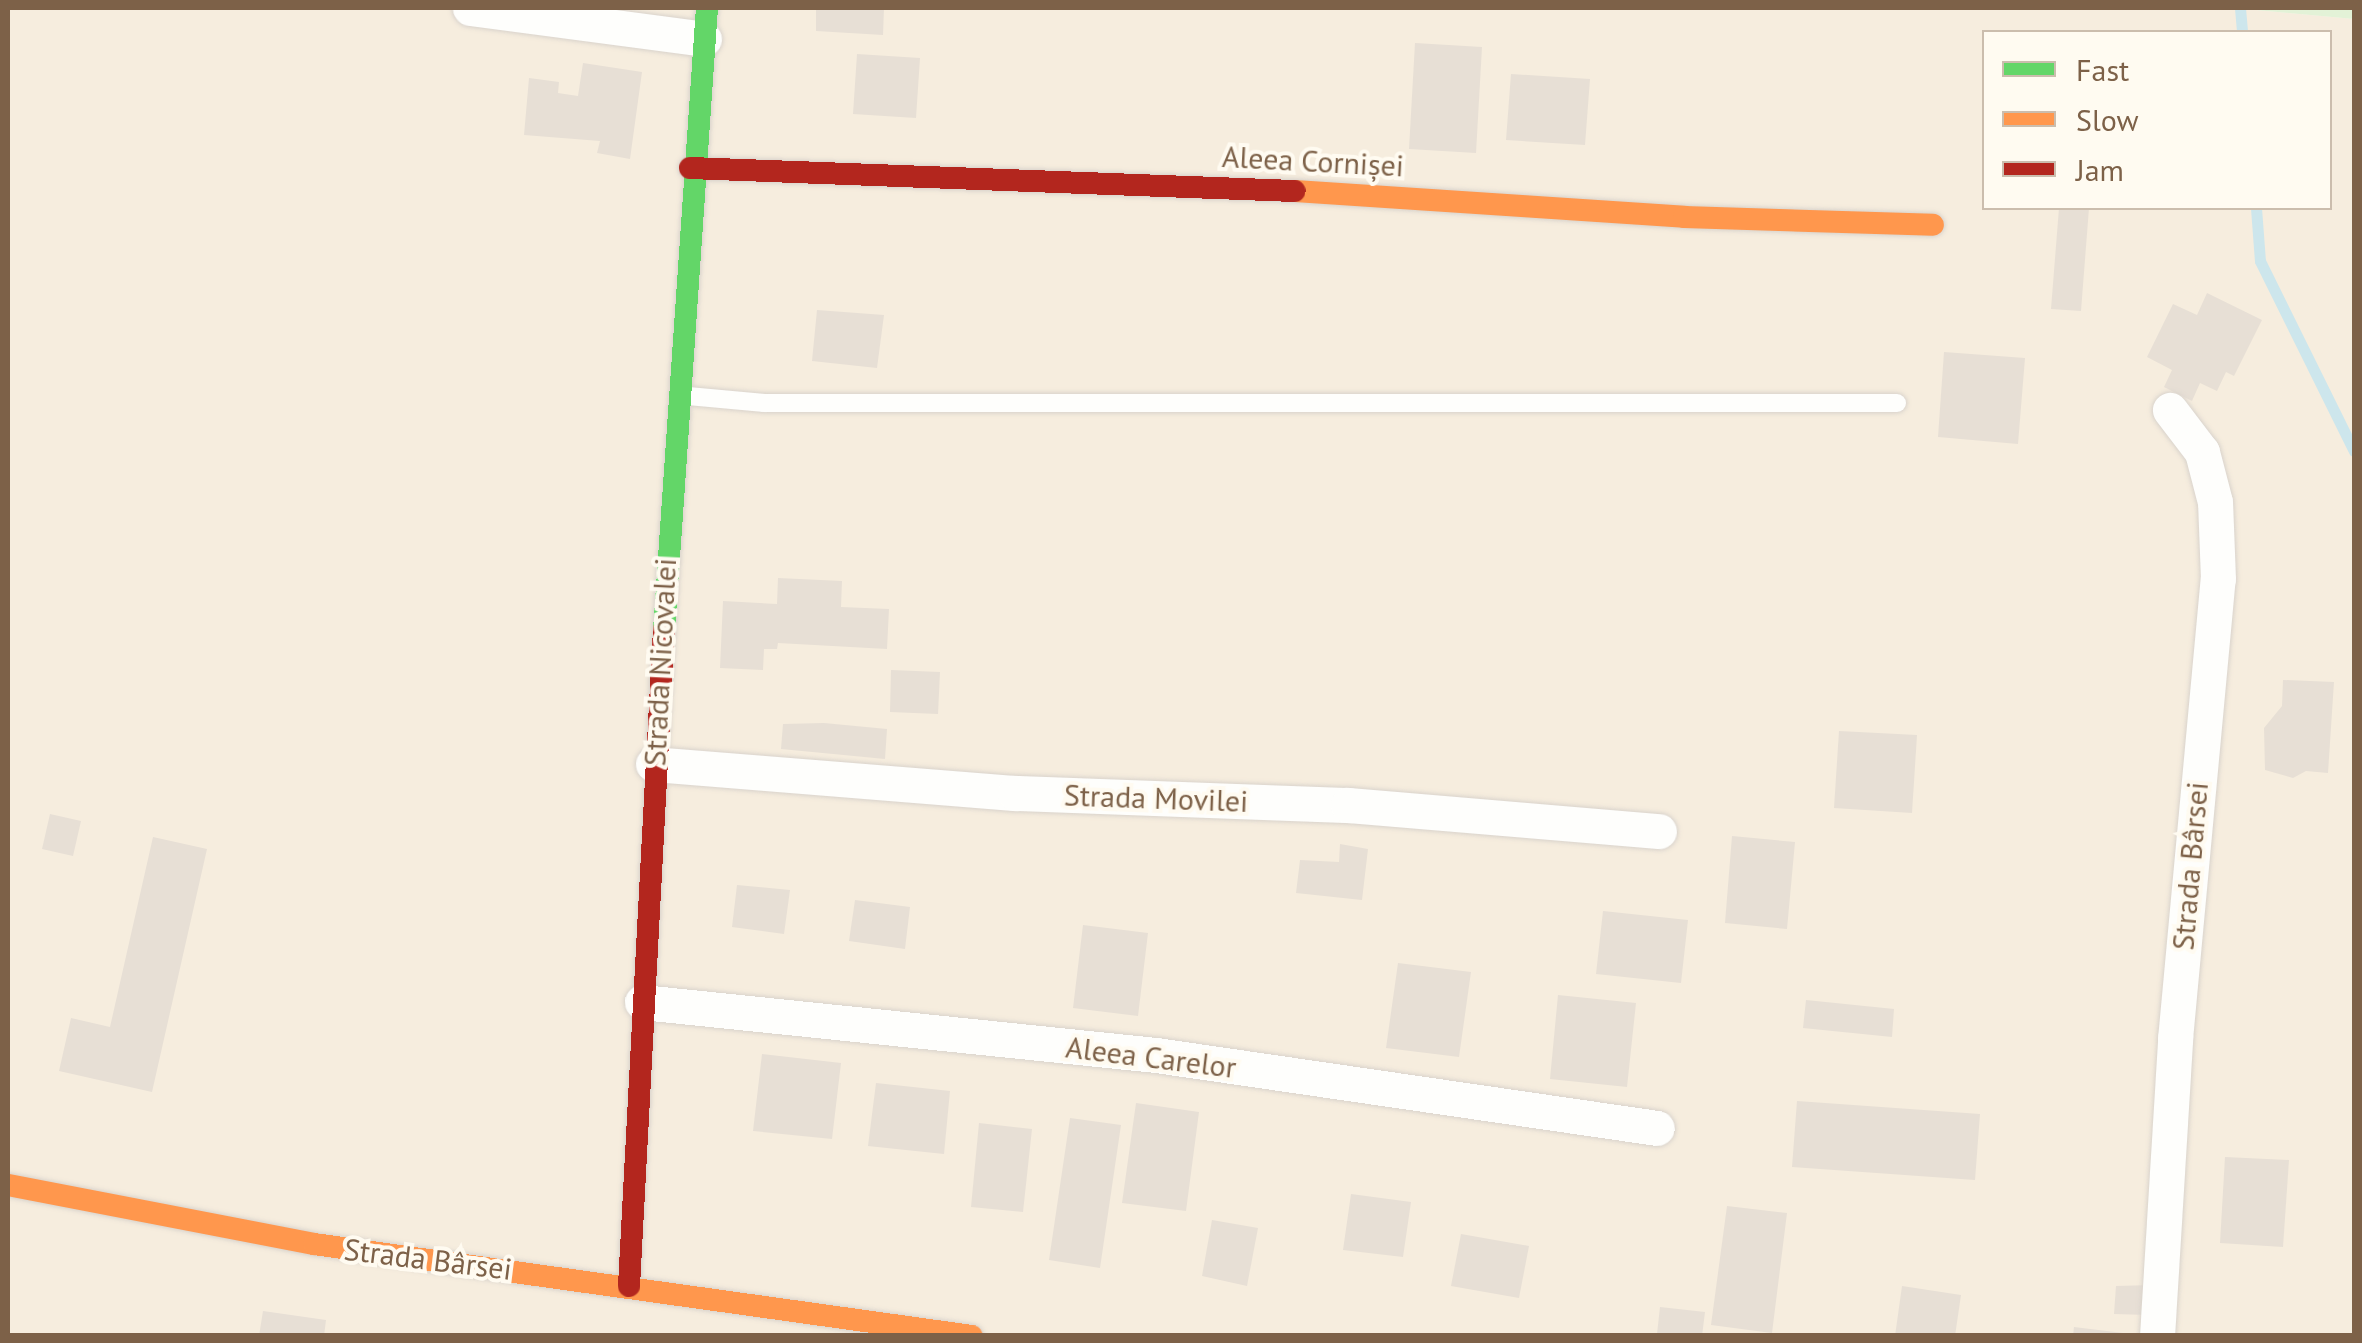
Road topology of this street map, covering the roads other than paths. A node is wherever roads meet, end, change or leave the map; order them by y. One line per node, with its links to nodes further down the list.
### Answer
1 (470, 8): 2 (street, Strada Nicovalei)
2 (705, 23): 3 (street, Strada Nicovalei)
3 (690, 168): 4 (street, Aleea Cornișei); 5 (street, Strada Nicovalei)
4 (1933, 225)
5 (676, 395): 6 (lane); 8 (street, Strada Nicovalei)
6 (1897, 403)
7 (2170, 410): 16 (street, Strada Bârsei)
8 (654, 764): 9 (street, Strada Movilei); 10 (street, Strada Nicovalei)
9 (1659, 831)
10 (642, 1002): 11 (street, Aleea Carelor); 13 (street, Strada Nicovalei)
11 (1657, 1128)
12 (8, 1186): 13 (street, Strada Bârsei)
13 (629, 1286): 14 (street, Strada Bârsei)
14 (850, 1327): 15 (street, Strada Bârsei)
15 (972, 1336)
16 (2156, 1336)

